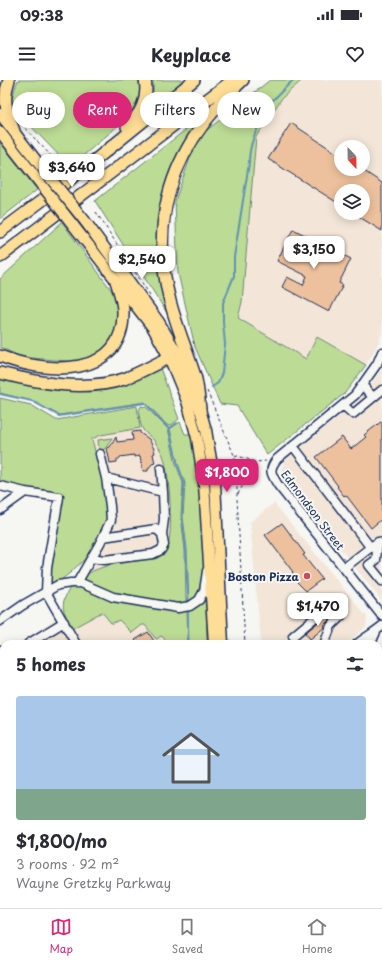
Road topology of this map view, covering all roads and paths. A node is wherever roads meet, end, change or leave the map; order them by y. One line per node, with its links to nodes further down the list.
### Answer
1 (9, 80): 7 (highway)
2 (145, 80): 13 (highway)
3 (194, 80): 13 (highway)
4 (233, 80): 14 (highway)
5 (243, 80): 27 (highway)
6 (0, 114): 8 (main road)
7 (12, 121)
8 (12, 123)
9 (18, 128): 12 (path)
10 (18, 128): 20 (main road, bridge)
11 (0, 132): 18 (main road, bridge)
12 (56, 160)
13 (89, 165): 15 (highway)
14 (53, 216): 16 (highway); 17 (highway)
15 (0, 232)
16 (0, 257)
17 (0, 266)
18 (116, 281): 20 (main road); 21 (highway)
19 (382, 352): 23 (street, Edmondson Street)
20 (173, 355): 22 (highway); 27 (main road); 43 (main road)
21 (0, 356)
22 (0, 373)
23 (362, 385): 25 (street); 26 (street, Edmondson Street)
24 (382, 390): 25 (street)
25 (373, 397): 26 (street)
26 (343, 405): 28 (street, Edmondson Street)
27 (200, 409): 57 (main road)
28 (292, 446): 31 (street, Edmondson Street); 42 (street)
29 (100, 454): 34 (street)
30 (234, 455): 32 (path)
31 (277, 459): 32 (path); 45 (street, Edmondson Street)
32 (256, 462): 38 (path)
33 (161, 468): 37 (street)
34 (106, 478): 37 (street); 41 (street)
35 (0, 486): 36 (street)
36 (25, 492): 39 (street); 48 (street)
37 (163, 492): 40 (street)
38 (237, 494)
39 (0, 510)
40 (162, 534): 41 (street); 44 (street)
41 (103, 537): 44 (street)
42 (371, 548): 45 (street); 46 (street)
43 (209, 557): 47 (street); 56 (main road)
44 (92, 558): 47 (street)
45 (344, 568): 49 (street, Edmondson Street)
46 (382, 581)
47 (77, 583): 48 (street)
48 (46, 592): 50 (street); 51 (street)
49 (382, 616)
50 (0, 621)
51 (64, 622): 54 (street); 55 (street)
52 (379, 629): 59 (street); 60 (street)
53 (293, 636): 58 (street)
54 (35, 640)
55 (74, 640)
56 (214, 640)
57 (223, 640)
58 (326, 640)
59 (361, 640)
60 (373, 640)

